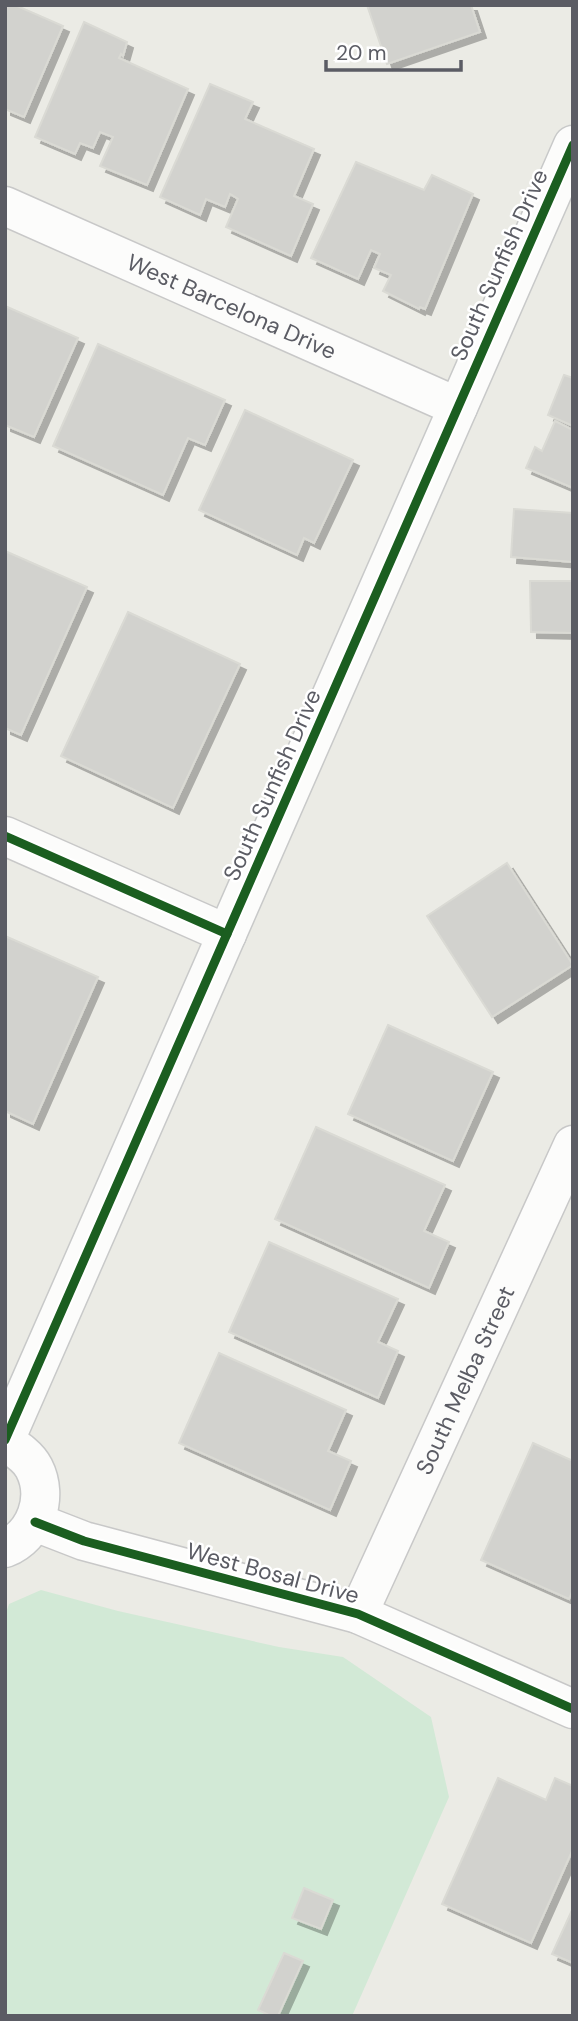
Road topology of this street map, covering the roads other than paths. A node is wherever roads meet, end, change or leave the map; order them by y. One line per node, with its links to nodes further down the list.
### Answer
1 (573, 145): 3 (street, South Sunfish Drive)
2 (5, 206): 3 (street, West Barcelona Drive)
3 (458, 407): 5 (street, South Sunfish Drive)
4 (5, 836): 5 (street)
5 (227, 934): 7 (street, South Sunfish Drive)
6 (573, 1145): 10 (street, South Melba Street)
7 (5, 1441): 8 (street)
8 (35, 1522): 9 (street); 10 (street, West Bosal Drive)
9 (5, 1548)
10 (358, 1614): 11 (street, West Bosal Drive)
11 (573, 1709)

